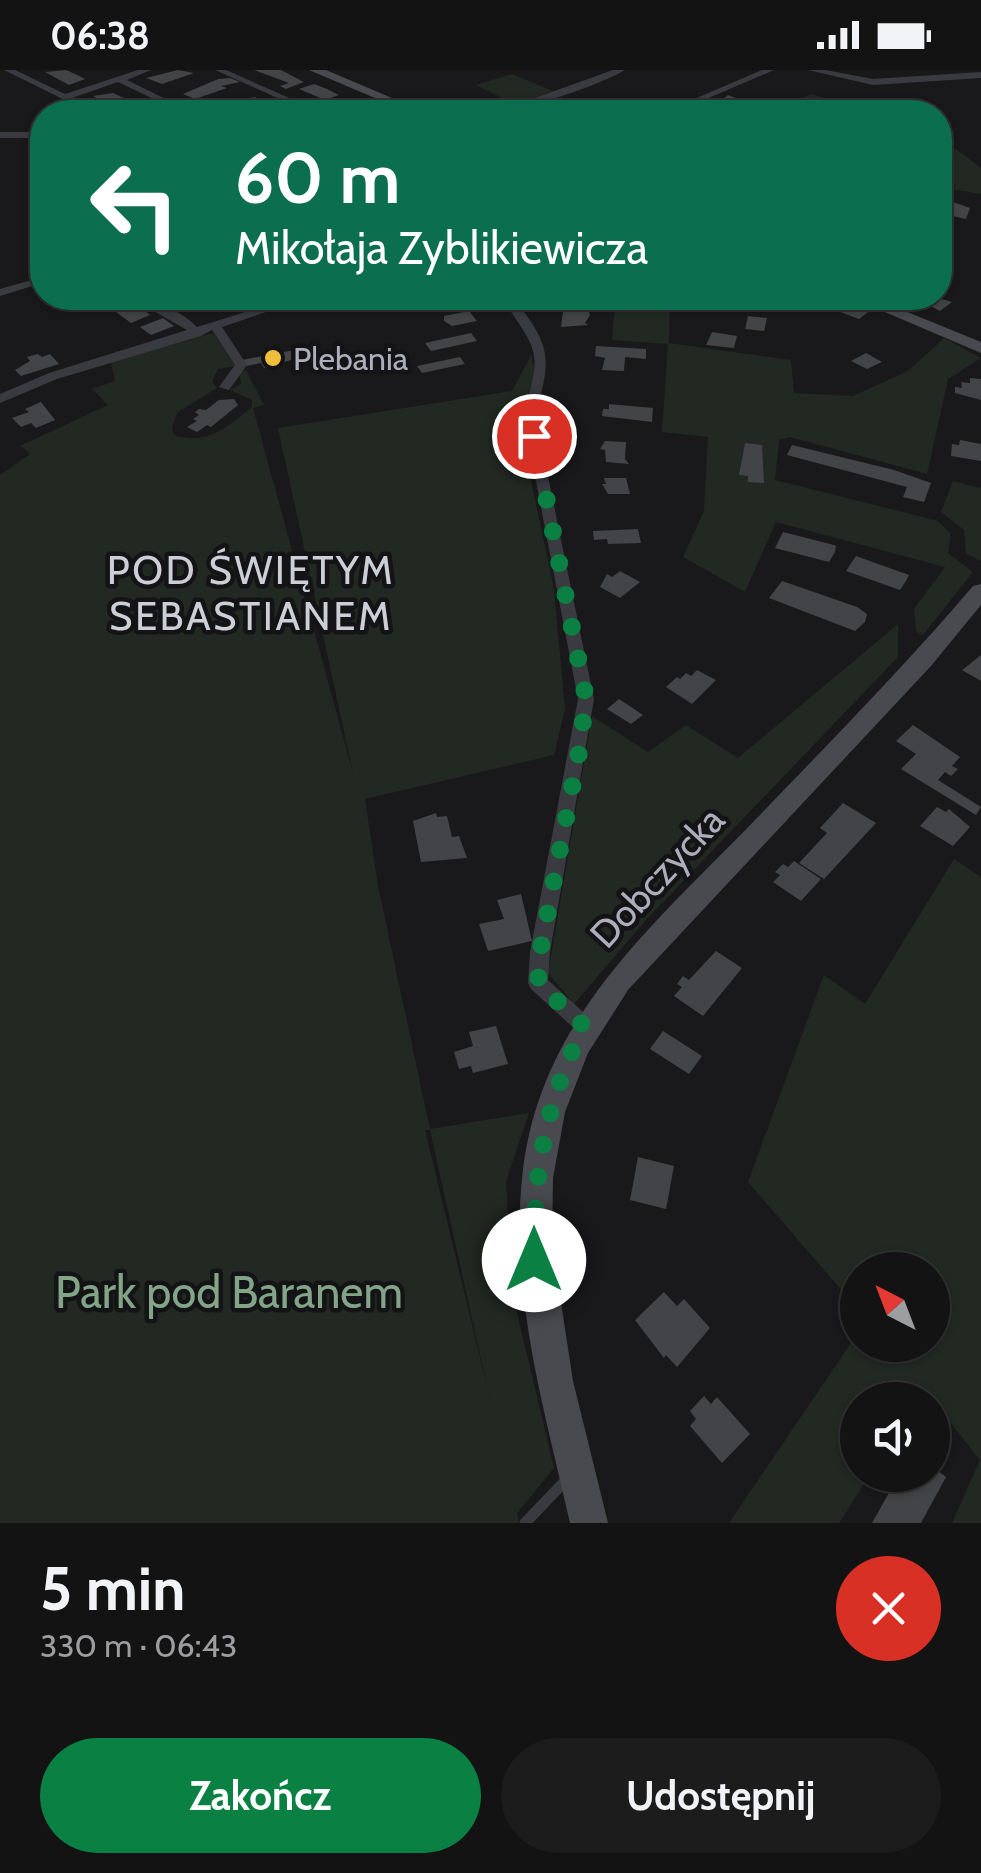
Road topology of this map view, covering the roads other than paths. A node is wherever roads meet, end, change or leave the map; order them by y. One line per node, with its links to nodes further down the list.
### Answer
1 (8, 70): 10 (street)
2 (147, 70): 9 (street)
3 (220, 70): 13 (street)
4 (315, 70): 14 (main road)
5 (618, 70): 15 (street)
6 (770, 70): 16 (street)
7 (812, 70): 8 (street)
8 (981, 76)
9 (118, 79): 10 (street); 12 (street)
10 (64, 97): 11 (street)
11 (70, 100)
12 (162, 100)
13 (289, 100)
14 (389, 100)
15 (536, 100)
16 (697, 100)
17 (0, 134): 18 (street)
18 (30, 135)
19 (30, 283): 20 (street)
20 (0, 292)
21 (161, 310): 26 (street)
22 (265, 310): 25 (street)
23 (517, 310): 31 (street)
24 (889, 310): 27 (main road)
25 (216, 326): 26 (street); 28 (street)
26 (197, 332): 29 (street)
27 (981, 348)
28 (225, 387)
29 (0, 399)
30 (981, 591): 31 (main road, Dobczycka)
31 (584, 1026): 32 (main road, Dobczycka)
32 (577, 1470): 33 (lane); 34 (main road, Dobczycka)
33 (525, 1523)
34 (588, 1523)

